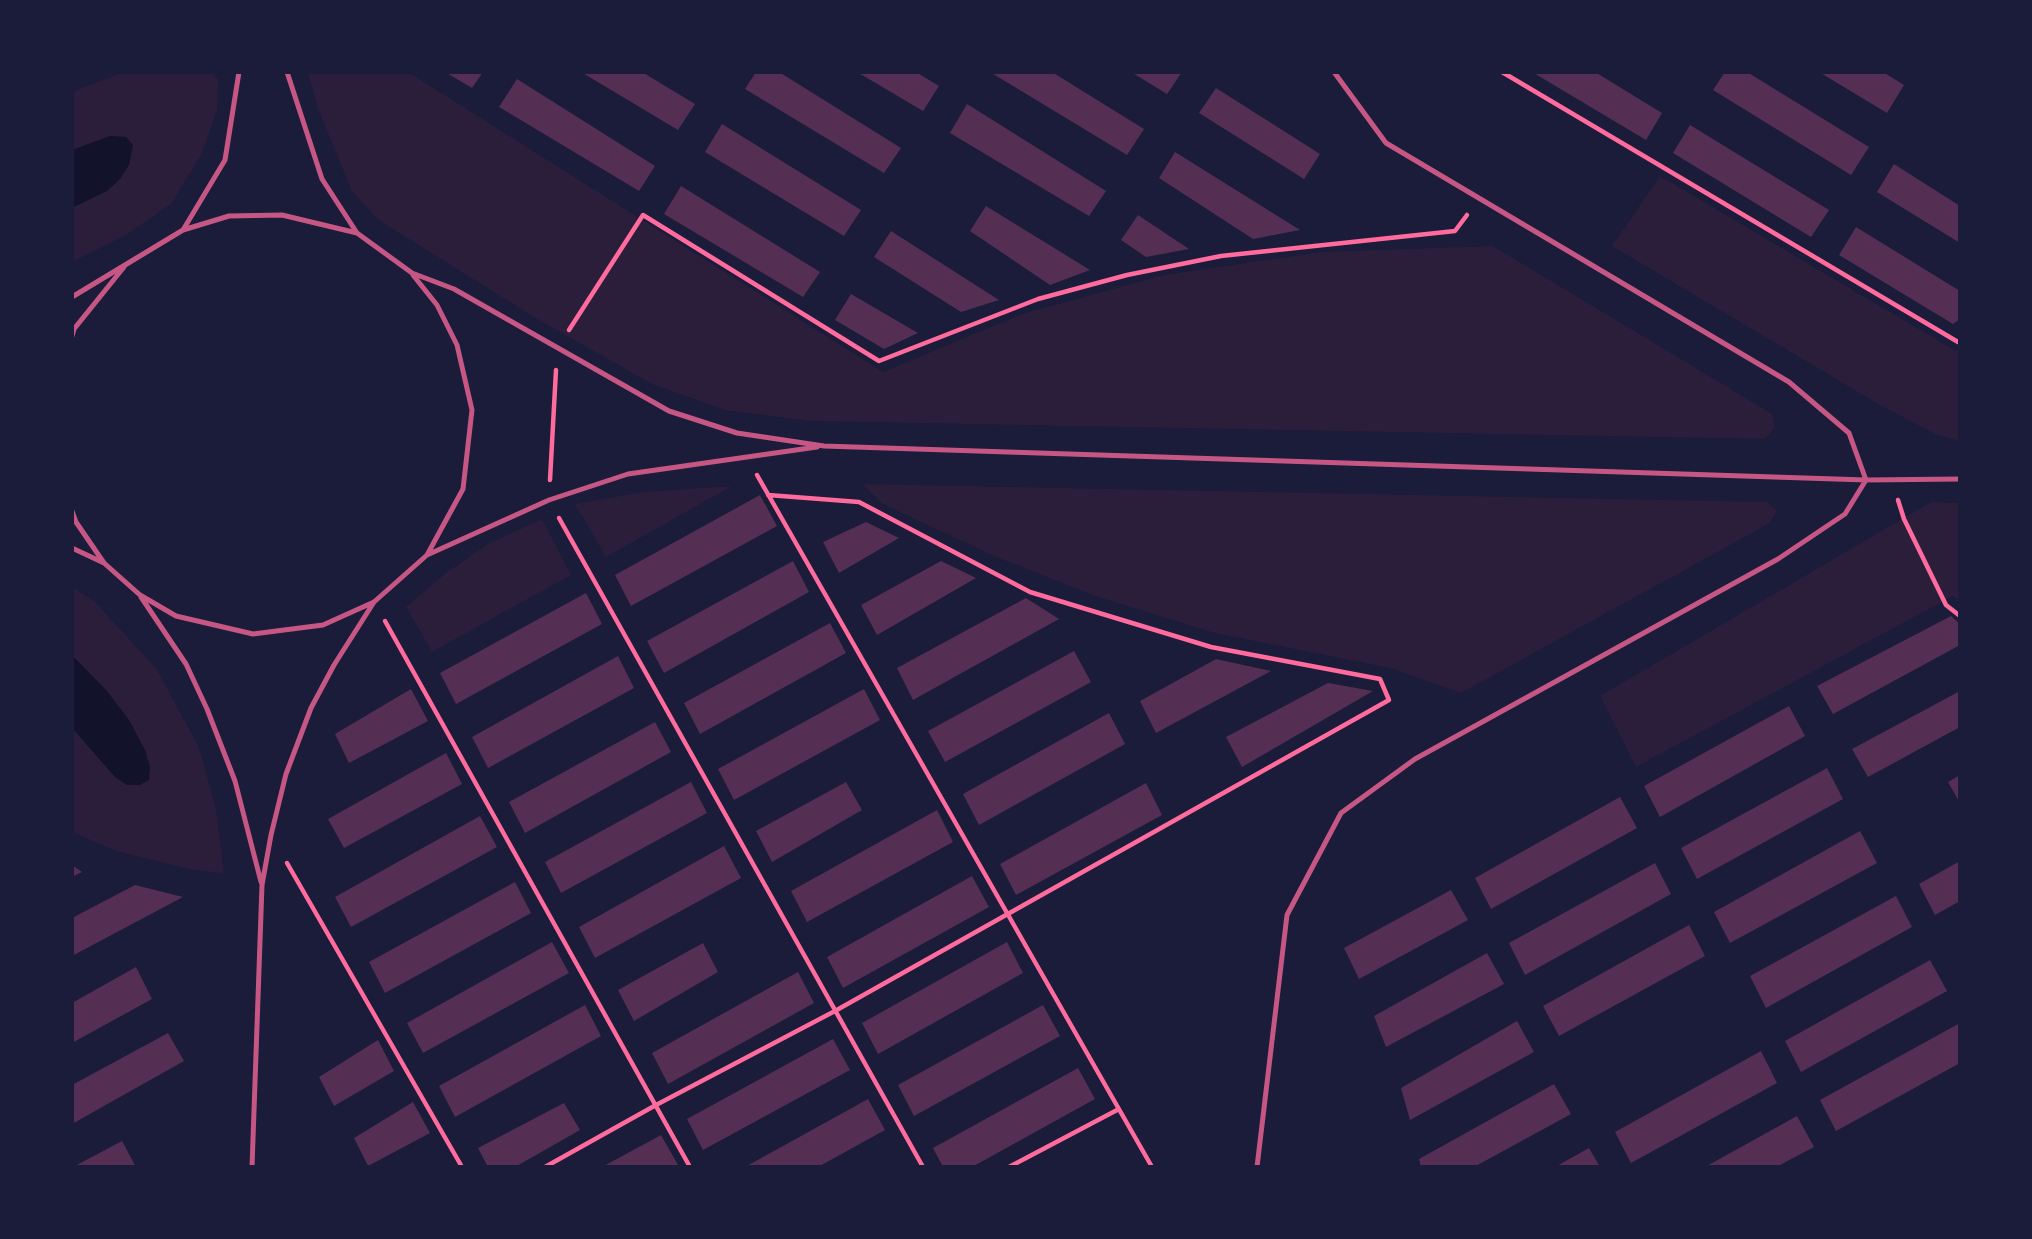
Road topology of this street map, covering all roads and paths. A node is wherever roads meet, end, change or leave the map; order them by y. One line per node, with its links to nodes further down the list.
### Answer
1 (239, 72): 6 (lane)
2 (287, 72): 7 (lane)
3 (1334, 72): 5 (lane)
4 (1502, 72): 12 (path)
5 (1479, 198): 13 (path); 18 (lane)
6 (183, 230): 7 (lane); 8 (lane)
7 (357, 233): 9 (lane)
8 (128, 261): 10 (lane); 11 (lane)
9 (412, 273): 13 (lane); 23 (lane)
10 (72, 297)
11 (72, 336)
12 (1960, 340)
13 (558, 348): 14 (lane); 20 (path)
14 (824, 446): 15 (lane); 18 (lane)
15 (747, 457): 19 (path); 20 (lane)
16 (1892, 479): 17 (lane); 18 (lane); 27 (path)
17 (1960, 479)
18 (1866, 480): 41 (lane)
19 (768, 495): 30 (path); 30 (path)
20 (549, 500): 23 (lane); 31 (path)
21 (72, 511): 24 (lane)
22 (72, 548): 24 (lane)
23 (427, 555): 26 (lane)
24 (104, 563): 25 (lane)
25 (139, 595): 26 (lane); 29 (lane)
26 (374, 602): 28 (lane); 32 (path)
27 (1960, 616)
28 (271, 835): 29 (lane); 35 (path)
29 (262, 885): 34 (lane)
30 (1008, 915): 31 (path); 33 (path)
31 (835, 1011): 32 (path); 38 (path)
32 (656, 1105): 36 (path); 37 (path)
33 (1119, 1110): 39 (path); 40 (path)
34 (252, 1167)
35 (462, 1167)
36 (545, 1167)
37 (690, 1167)
38 (923, 1167)
39 (1009, 1167)
40 (1152, 1167)
41 (1257, 1167)

